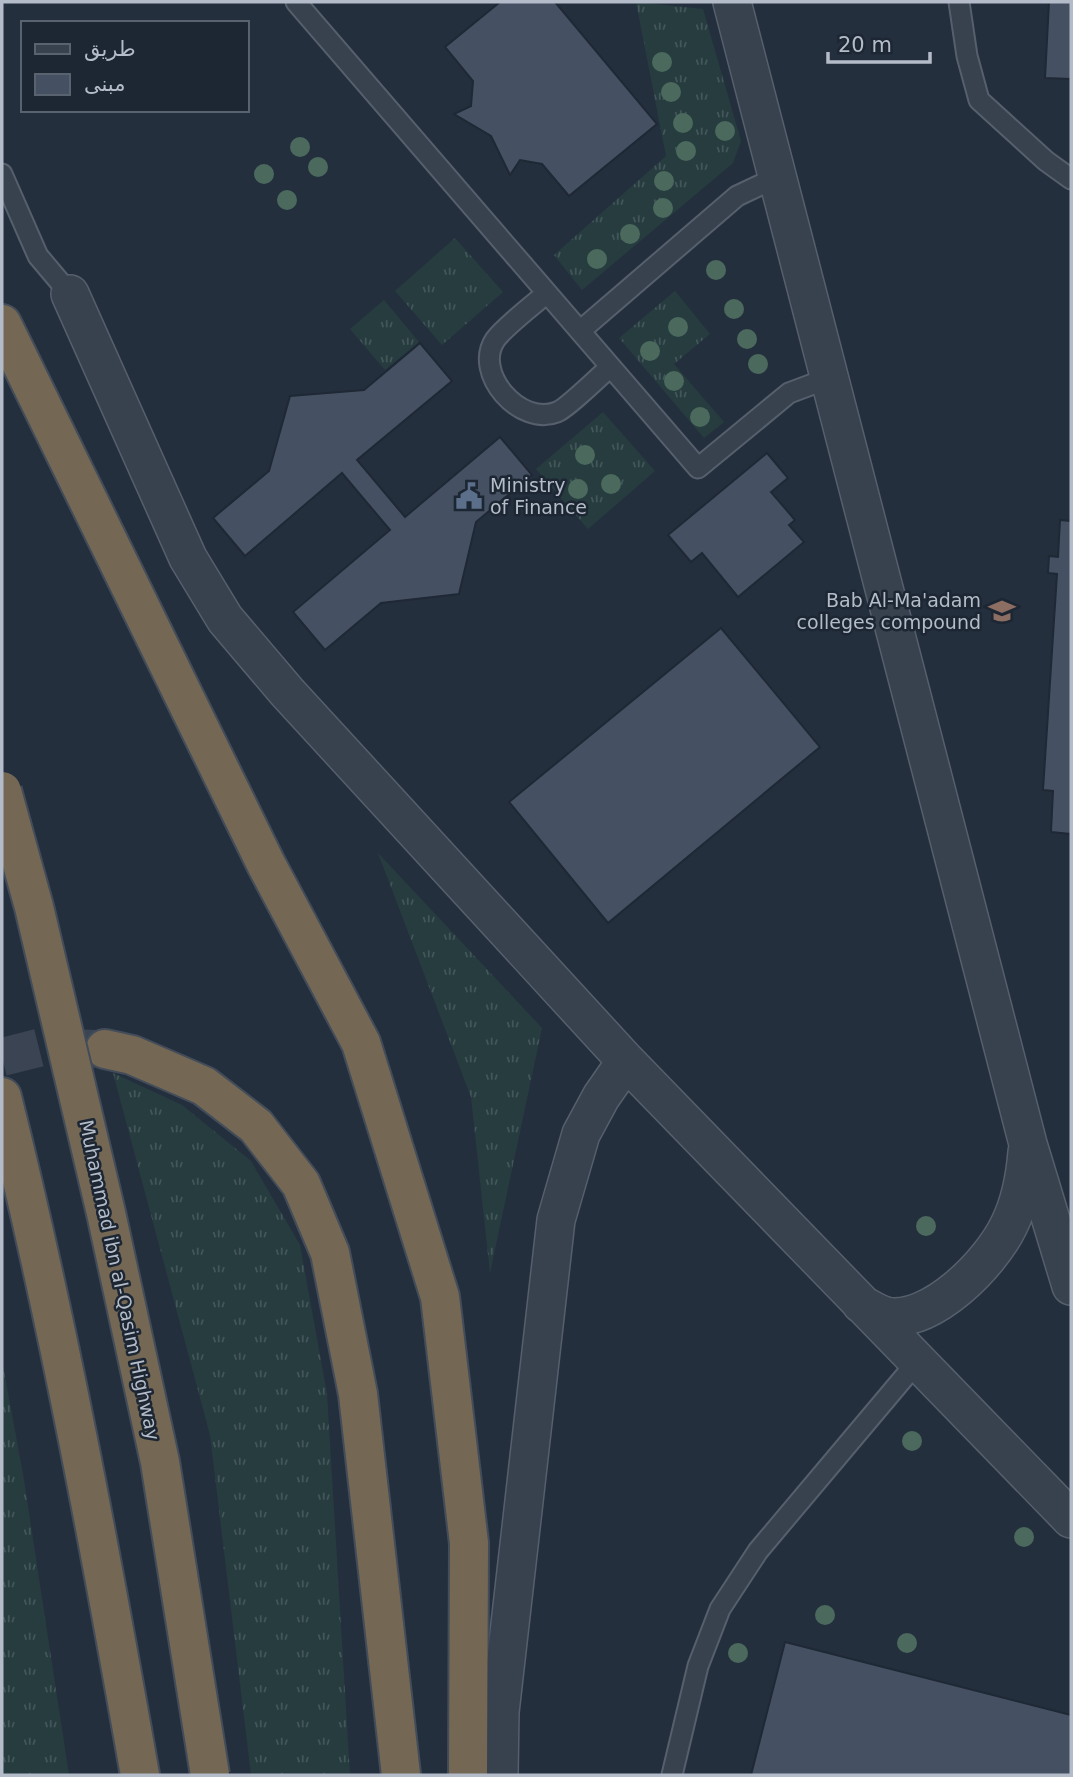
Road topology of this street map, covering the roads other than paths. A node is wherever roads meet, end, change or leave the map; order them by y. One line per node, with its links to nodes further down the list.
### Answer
1 (296, 2): 7 (lane)
2 (732, 2): 4 (street)
3 (959, 2): 5 (lane)
4 (777, 177): 10 (lane); 12 (street)
5 (1071, 179)
6 (3, 181): 8 (lane)
7 (547, 293): 10 (lane); 11 (lane)
8 (70, 294): 15 (street)
9 (2, 324): 25 (highway)
10 (580, 331): 11 (lane)
11 (610, 367): 12 (lane)
12 (830, 378): 17 (street)
13 (2, 791): 23 (highway, Muhammad ibn al-Qasim Highway, bridge)
14 (105, 1049): 24 (highway)
15 (626, 1061): 19 (street); 26 (street)
16 (2, 1097): 22 (highway)
17 (1028, 1144): 18 (street); 19 (street)
18 (1071, 1286)
19 (860, 1303): 20 (street)
20 (917, 1362): 21 (street); 27 (lane)
21 (1071, 1519)
22 (140, 1775)
23 (210, 1775)
24 (401, 1775)
25 (468, 1775)
26 (499, 1775)
27 (672, 1775)

